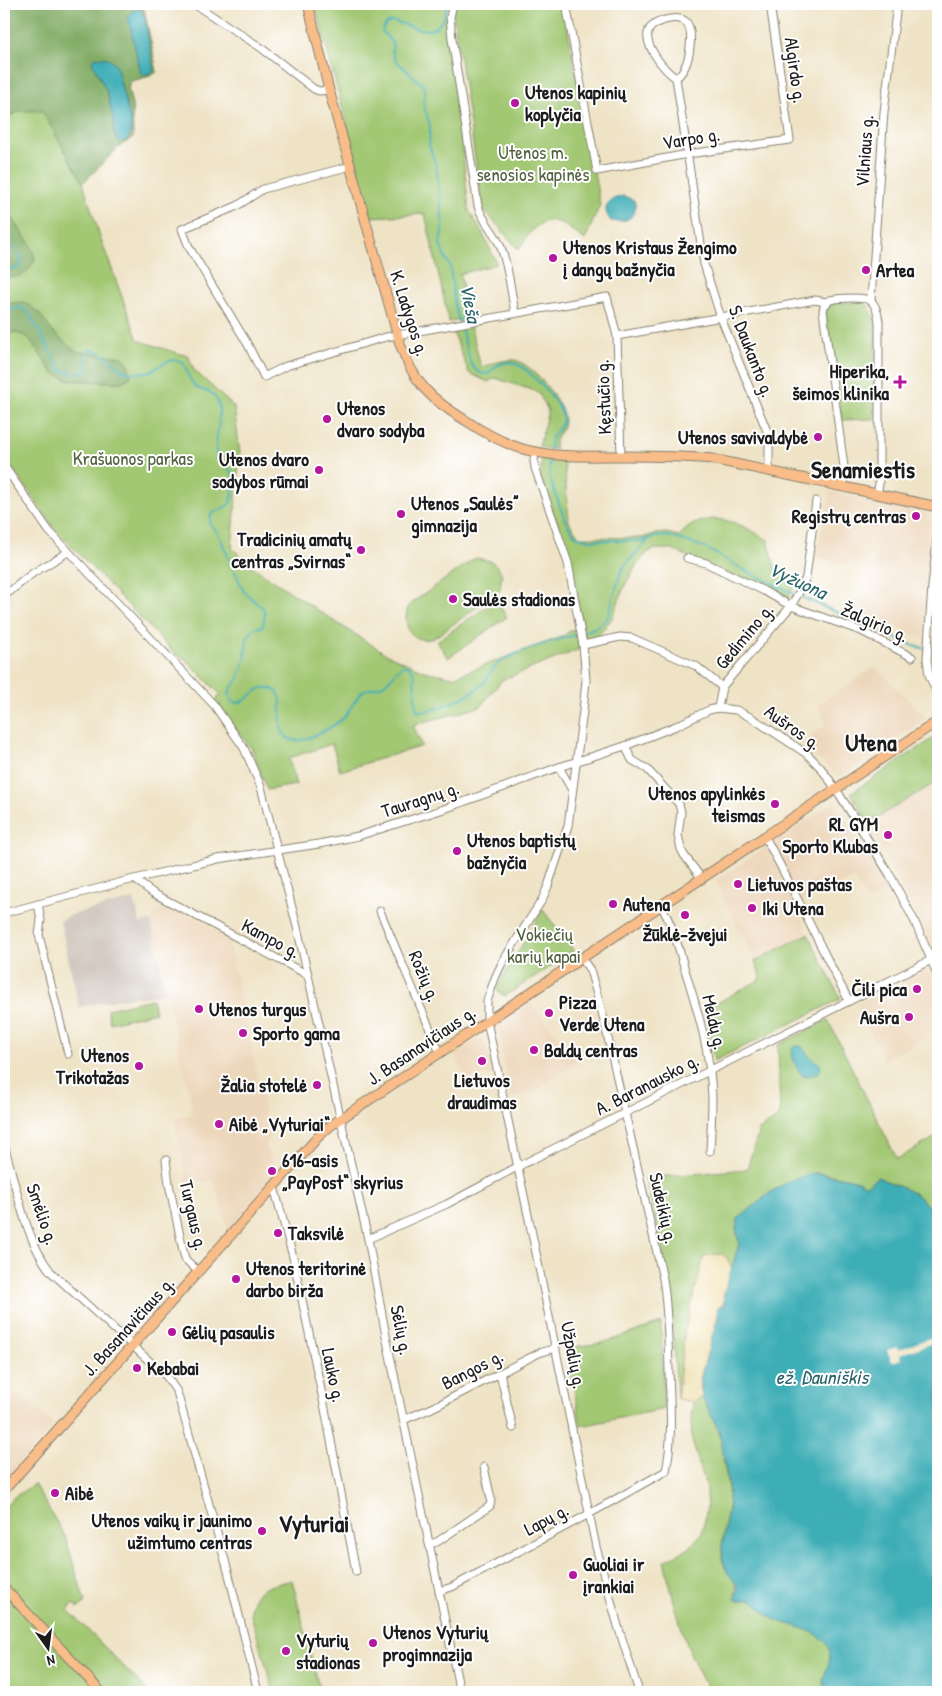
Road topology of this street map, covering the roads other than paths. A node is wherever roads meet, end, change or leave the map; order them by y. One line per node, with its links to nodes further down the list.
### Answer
1 (194, 4): 8 (street)
2 (308, 4): 8 (main road, K. Ladygos g.)
3 (453, 4): 14 (street)
4 (566, 4): 10 (street, Varpo g.)
5 (770, 4): 9 (street, Algirdo g.)
6 (897, 4): 12 (street, Vilniaus g.)
7 (676, 78): 7 (street); 10 (street, S. Daukanto g.)
8 (329, 90): 11 (main road, K. Ladygos g.)
9 (790, 140): 10 (street, Varpo g.)
10 (688, 154): 15 (street, S. Daukanto g.)
11 (351, 166): 16 (main road, K. Ladygos g.); 16 (street)
12 (871, 300): 13 (street); 23 (street)
13 (826, 302): 15 (street); 22 (street)
14 (515, 313): 16 (street); 17 (street, Kęstučio g.)
15 (721, 318): 17 (street); 21 (street, S. Daukanto g.)
16 (397, 335): 18 (main road, K. Ladygos g.)
17 (617, 336): 19 (street, Kęstučio g.)
18 (539, 452): 19 (main road, K. Ladygos g.); 31 (street, Užpalių g.)
19 (622, 456): 21 (main road, K. Ladygos g.)
20 (4, 466): 27 (street, Kampo g.)
21 (769, 470): 22 (main road, K. Ladygos g.)
22 (843, 486): 23 (main road, K. Ladygos g.)
23 (876, 494): 25 (main road, K. Ladygos g.)
24 (816, 501): 30 (street, Gedimino g.)
25 (938, 507)
26 (938, 532): 34 (street)
27 (68, 552): 29 (street); 43 (street, Kampo g.)
28 (687, 558): 30 (street, Žalgirio g.)
29 (4, 596)
30 (792, 605): 32 (street, Žalgirio g.); 33 (street, Gedimino g.)
31 (582, 642): 33 (street); 38 (street, Užpalių g.)
32 (912, 657)
33 (722, 687): 35 (street, Gedimino g.)
34 (938, 695)
35 (718, 708): 37 (street, Tauragnų g.); 40 (street, Aušros g.)
36 (938, 721): 40 (main road, J. Basanavičiaus g.)
37 (625, 746): 38 (street, Tauragnų g.); 45 (street)
38 (577, 761): 39 (street, Tauragnų g.); 41 (street, Užpalių g.)
39 (559, 766): 41 (street); 43 (street, Tauragnų g.)
40 (836, 789): 42 (main road, J. Basanavičiaus g.); 52 (street, Aušros g.)
41 (572, 791): 56 (street, Užpalių g.)
42 (765, 837): 45 (main road, J. Basanavičiaus g.); 55 (street)
43 (277, 850): 44 (street, Tauragnų g.); 53 (street, Kampo g.)
44 (134, 879): 46 (street, Tauragnų g.); 53 (street, Kampo g.)
45 (702, 879): 47 (main road, J. Basanavičiaus g.)
46 (38, 904): 49 (street, Tauragnų g.); 58 (street)
47 (661, 906): 51 (main road, J. Basanavičiaus g.); 59 (street, Meldų g.)
48 (380, 911): 57 (street, Rožių g.)
49 (4, 914)
50 (938, 954): 52 (street, A. Baranausko g.)
51 (582, 959): 56 (main road, J. Basanavičiaus g.); 60 (street, Sudeikių g.)
52 (931, 960): 54 (street, Aušros g.); 55 (street, A. Baranausko g.)
53 (308, 975): 61 (street, Sėlių g.)
54 (938, 976)
55 (849, 1001): 59 (street, A. Baranausko g.)
56 (487, 1021): 57 (main road, J. Basanavičiaus g.); 65 (street, Užpalių g.)
57 (440, 1053): 61 (main road, J. Basanavičiaus g.)
58 (68, 1054)
59 (710, 1071): 60 (street, A. Baranausko g.); 63 (street, Meldų g.)
60 (624, 1114): 65 (street, A. Baranausko g.); 75 (street, Sudeikių g.)
61 (341, 1118): 66 (main road, J. Basanavičiaus g.); 67 (street, Sėlių g.)
62 (4, 1145): 69 (street, Smėlio g.)
63 (710, 1151)
64 (166, 1160): 68 (street, Turgaus g.)
65 (517, 1167): 67 (street, A. Baranausko g.); 70 (street, Užpalių g.)
66 (274, 1187): 68 (main road, J. Basanavičiaus g.); 79 (street, Lauko g.)
67 (368, 1239): 72 (street, Sėlių g.)
68 (198, 1272): 69 (main road, J. Basanavičiaus g.)
69 (132, 1345): 76 (main road, J. Basanavičiaus g.); 83 (street, Smėlio g.)
70 (556, 1348): 71 (street, Bangos g.); 77 (street, Užpalių g.)
71 (500, 1373): 72 (street, Bangos g.); 73 (street)
72 (404, 1420): 78 (street, Sėlių g.)
73 (514, 1428)
74 (484, 1467): 78 (street)
75 (666, 1471): 77 (street, Lapų g.)
76 (4, 1490)
77 (589, 1514): 81 (street, Lapų g.); 85 (street, Užpalių g.)
78 (429, 1544): 81 (street, Sėlių g.)
79 (356, 1572)
80 (4, 1588): 82 (main road)
81 (439, 1591): 84 (street, Sėlių g.)
82 (101, 1692)
83 (258, 1692)
84 (460, 1692)
85 (639, 1692)

